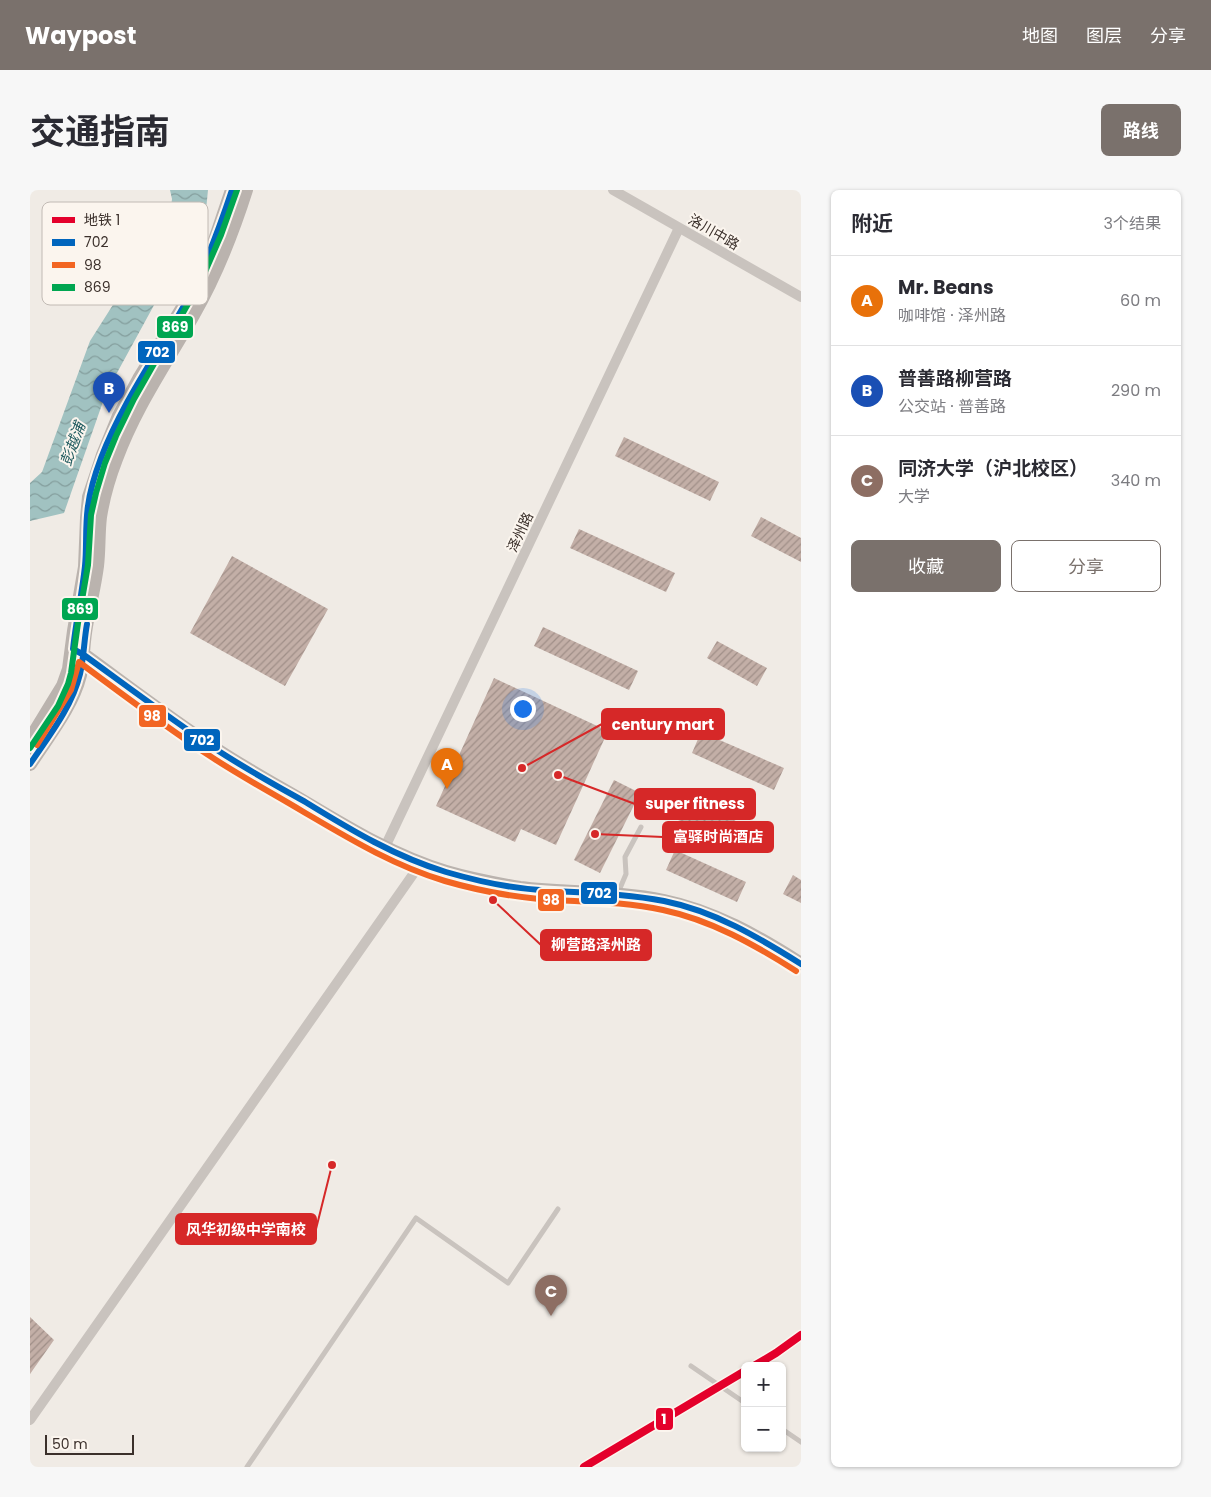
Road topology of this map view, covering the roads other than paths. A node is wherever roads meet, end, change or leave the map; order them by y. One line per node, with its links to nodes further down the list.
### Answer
1 (232, 190): 5 (main road)
2 (246, 190): 6 (main road)
3 (613, 190): 4 (street, 洛川中路)
4 (680, 228): 7 (street, 洛川中路); 14 (street, 泽州路)
5 (208, 257)
6 (208, 287)
7 (801, 297)
8 (184, 305): 10 (main road)
9 (199, 305): 10 (main road)
10 (78, 652): 11 (main road); 12 (main road); 14 (main road)
11 (30, 740)
12 (30, 764)
13 (641, 827): 16 (lane)
14 (385, 847): 15 (main road)
15 (421, 863): 16 (main road); 21 (street)
16 (618, 894): 17 (main road)
17 (801, 964)
18 (558, 1209): 24 (lane)
19 (692, 1366): 20 (lane)
20 (741, 1400)
21 (30, 1420)
22 (786, 1432): 23 (lane)
23 (801, 1442)
24 (247, 1467)

